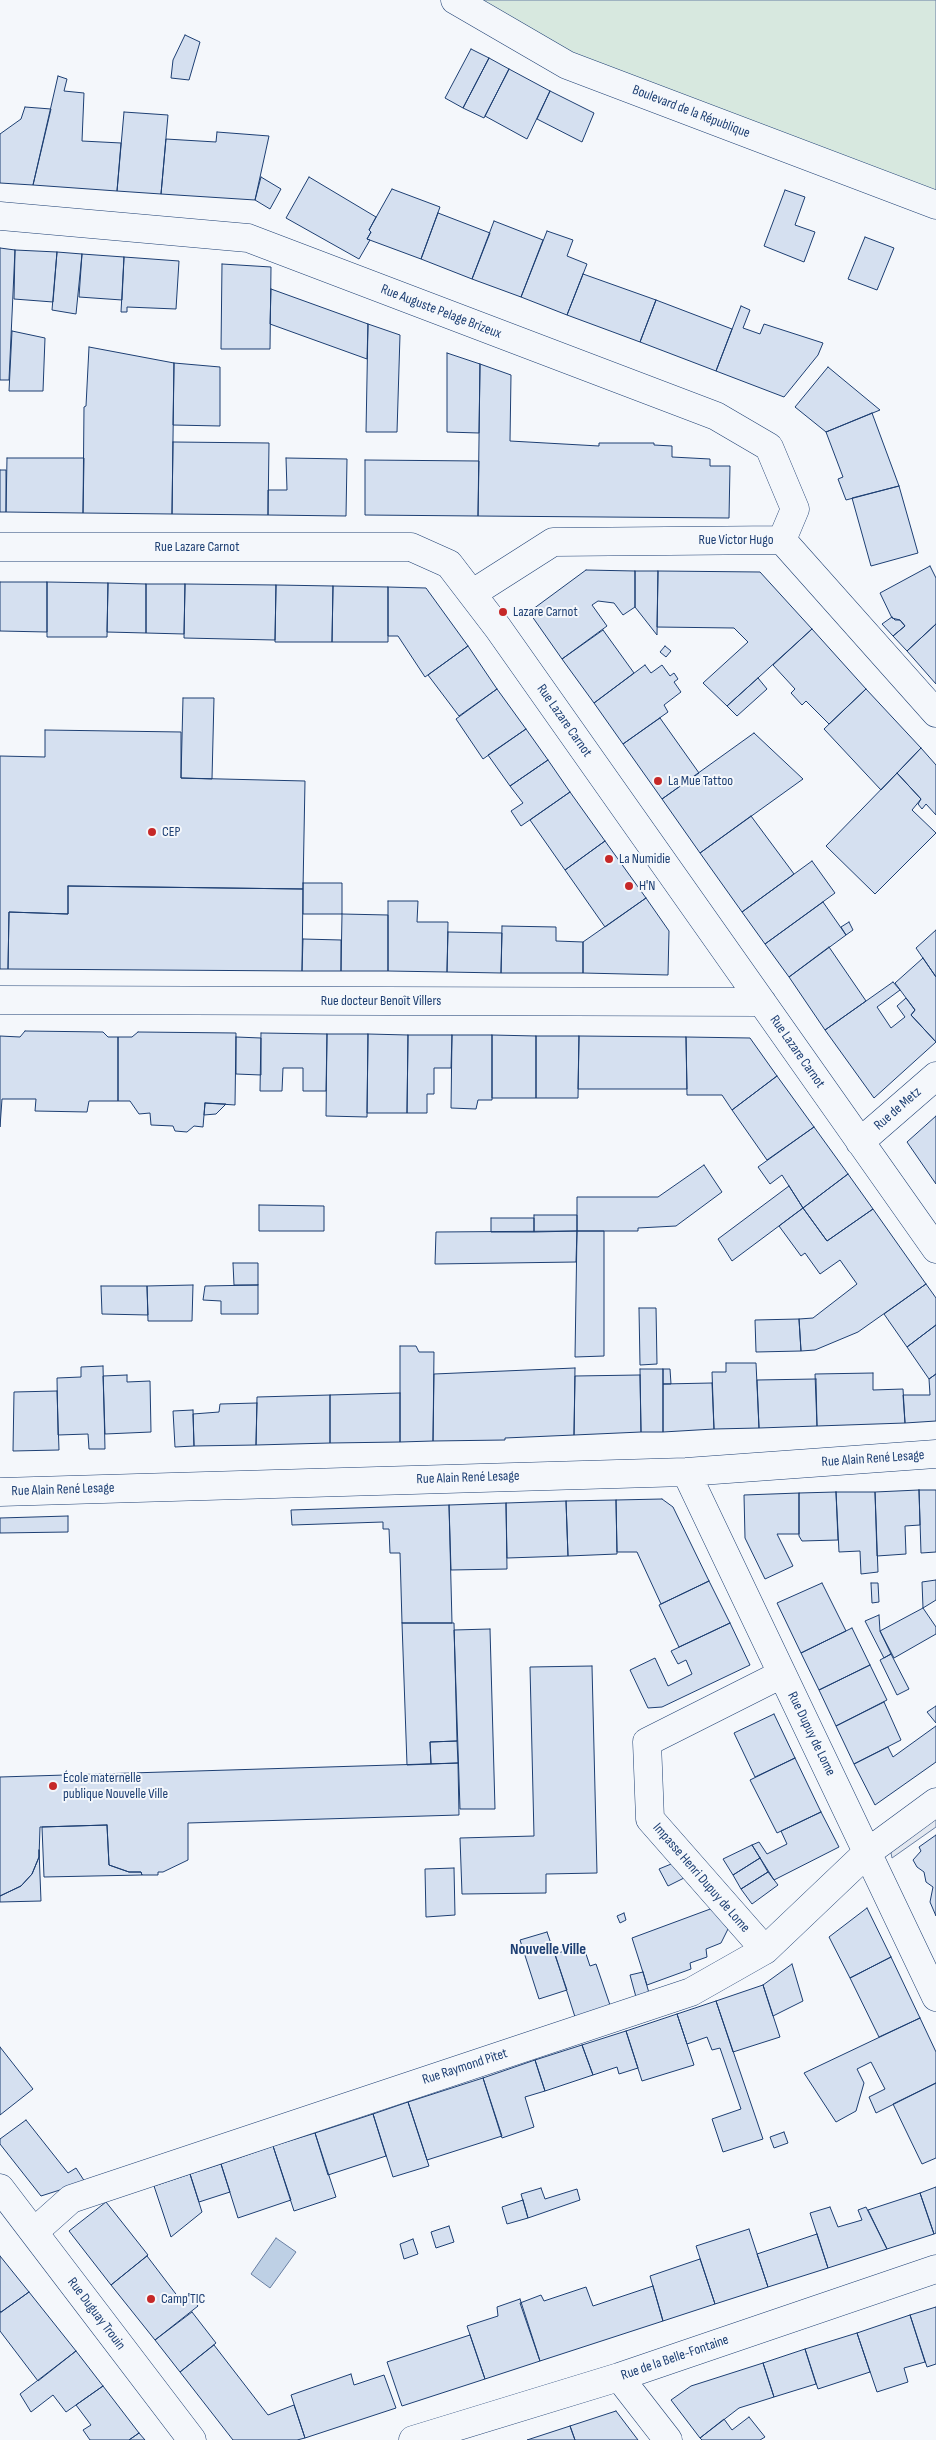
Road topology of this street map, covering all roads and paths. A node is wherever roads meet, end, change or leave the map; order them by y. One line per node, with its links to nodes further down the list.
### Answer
1 (455, 0): 2 (street, Boulevard de la République)
2 (936, 205)
3 (0, 216): 4 (street, Rue Auguste Pelage Brizeux)
4 (782, 540): 6 (street, Rue Victor Hugo); 7 (street, Rue Victor Hugo)
5 (0, 547): 6 (street, Rue Lazare Carnot)
6 (473, 593): 9 (street, Rue Lazare Carnot)
7 (936, 714)
8 (0, 1000): 9 (street, Rue docteur Benoît Villers)
9 (762, 1002): 11 (street, Rue Lazare Carnot)
10 (936, 1076): 11 (street, Rue de Metz)
11 (860, 1142): 12 (street, Rue Lazare Carnot)
12 (936, 1250)
13 (936, 1454): 14 (street, Rue Alain René Lesage)
14 (686, 1472): 15 (street, Rue Alain René Lesage); 16 (street, Rue Dupuy de Lome)
15 (0, 1492)
16 (782, 1674): 18 (street, Rue Dupuy de Lome); 19 (street, Impasse Henri Dupuy de Lome)
17 (936, 1802): 18 (street, Rue Raymond Pitet)
18 (868, 1852): 19 (street, Rue Raymond Pitet); 20 (street, Rue Dupuy de Lome)
19 (765, 1950): 22 (street, Rue Raymond Pitet)
20 (936, 1997)
21 (0, 2188): 22 (street, Rue Duguay Trouin)
22 (34, 2232): 25 (street, Rue Duguay Trouin)
23 (936, 2269): 24 (street, Rue de la Belle-Fontaine)
24 (619, 2377): 26 (street, Rue de la Belle-Fontaine); 27 (street)
25 (192, 2440)
26 (413, 2440)
27 (668, 2440)

